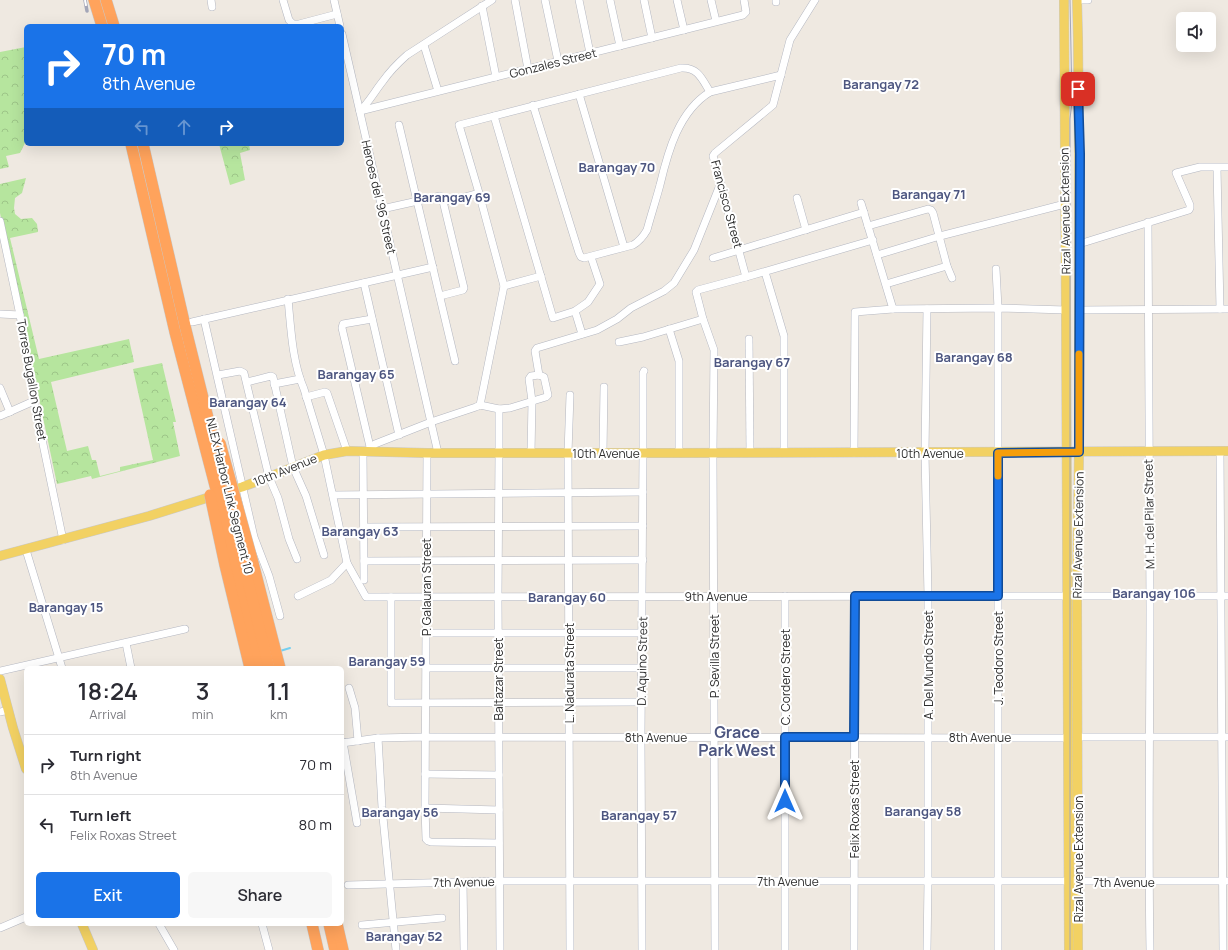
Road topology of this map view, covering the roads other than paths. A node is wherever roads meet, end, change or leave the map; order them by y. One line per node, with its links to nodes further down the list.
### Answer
1 (94, 0): 21 (highway)
2 (106, 0): 22 (highway)
3 (283, 0): 19 (street)
4 (334, 0): 19 (street)
5 (492, 0): 18 (street)
6 (515, 0): 31 (street)
7 (545, 0): 30 (street)
8 (579, 0): 29 (street)
9 (610, 0): 28 (street)
10 (644, 0): 25 (street)
11 (677, 0): 24 (street)
12 (711, 0): 20 (street)
13 (744, 0): 20 (street, Gonzales Street)
14 (815, 0): 32 (street, Francisco Street)
15 (1064, 0): 51 (main road, Rizal Avenue Extension)
16 (1077, 0): 17 (street); 60 (main road, Rizal Avenue Extension)
17 (1088, 0)
18 (482, 6): 27 (street); 33 (street)
19 (337, 14): 23 (street)
20 (716, 21): 24 (street, Gonzales Street)
21 (101, 24)
22 (113, 24)
23 (340, 24)
24 (684, 30): 25 (street, Gonzales Street)
25 (652, 38): 28 (street, Gonzales Street)
26 (344, 43): 38 (street, Heroes del '96 Street)
27 (424, 45): 34 (street); 38 (street)
28 (620, 46): 29 (street, Gonzales Street)
29 (590, 53): 30 (street, Gonzales Street)
30 (558, 61): 31 (street, Gonzales Street)
31 (528, 69): 33 (street, Gonzales Street)
32 (781, 75): 35 (street); 45 (street, Francisco Street)
33 (496, 77): 34 (street, Gonzales Street)
34 (438, 91): 38 (street, Gonzales Street)
35 (710, 92): 36 (street); 61 (street)
36 (579, 94): 37 (street); 61 (street)
37 (533, 105): 39 (street); 64 (street)
38 (360, 111): 52 (street, Heroes del '96 Street)
39 (494, 116): 46 (street); 71 (street)
40 (399, 125): 49 (street)
41 (131, 146): 95 (highway, NLEX Harbor Link Segment 10)
42 (144, 146): 93 (highway, NLEX Harbor Link Segment 10)
43 (1228, 167): 44 (street)
44 (1217, 168): 55 (street); 82 (street)
45 (720, 185): 62 (street, Francisco Street); 96 (street)
46 (479, 194): 48 (street); 75 (street)
47 (797, 198): 57 (street)
48 (450, 201)
49 (417, 202): 52 (street); 67 (street); 77 (street)
50 (862, 203): 53 (street)
51 (1065, 204): 58 (street); 85 (main road, Rizal Avenue Extension)
52 (382, 209): 70 (street, Heroes del '96 Street)
53 (864, 212): 56 (street); 57 (street)
54 (0, 221): 89 (street, Torres Bugallon Street)
55 (1148, 222): 60 (street); 87 (street, M. H. del Pilar Street)
56 (868, 226): 58 (street); 59 (street)
57 (806, 230): 62 (street)
58 (940, 236): 63 (street); 66 (street)
59 (873, 240): 63 (street); 69 (street)
60 (1079, 244): 86 (main road, Rizal Avenue Extension)
61 (624, 247): 64 (street)
62 (739, 250): 65 (street); 72 (street, Francisco Street)
63 (877, 255): 76 (street)
64 (590, 257): 84 (street)
65 (713, 258)
66 (947, 266): 73 (street); 76 (street)
67 (432, 267): 70 (street); 77 (street)
68 (996, 270): 79 (street, J. Teodoro Street)
69 (765, 272): 72 (street); 134 (street)
70 (398, 275): 74 (street); 116 (street, Heroes del '96 Street)
71 (540, 276): 75 (street); 84 (street)
72 (746, 277): 91 (street, P. Sevilla Street)
73 (952, 278)
74 (364, 283): 78 (street); 92 (street)
75 (504, 283): 112 (street)
76 (886, 284): 80 (street)
77 (440, 296): 99 (street)
78 (288, 299): 90 (street); 103 (street)
79 (998, 308): 81 (street); 85 (street); 137 (street, J. Teodoro Street)
80 (893, 309): 81 (street); 135 (street)
81 (927, 309): 136 (street, A. Del Mundo Street)
82 (1220, 309): 83 (street); 87 (street)
83 (1228, 309)
84 (575, 310): 96 (street)
85 (1066, 310): 123 (main road, Rizal Avenue Extension)
86 (1079, 310): 87 (street); 124 (main road, Rizal Avenue Extension)
87 (1148, 310): 120 (street, M. H. del Pilar Street)
88 (0, 314): 89 (street)
89 (20, 315): 110 (street, Torres Bugallon Street)
90 (204, 319): 93 (street); 101 (street)
91 (704, 319): 94 (street); 132 (street, P. Sevilla Street)
92 (372, 320): 117 (street); 118 (street)
93 (189, 326): 192 (highway, NLEX Harbor Link Segment 10, bridge); 193 (highway, bridge)
94 (669, 329): 98 (street); 131 (street)
95 (175, 332): 190 (highway, bridge); 191 (highway, NLEX Harbor Link Segment 10, bridge)
96 (582, 334): 102 (street)
97 (749, 339): 133 (street)
98 (619, 342)
99 (455, 361)
100 (644, 372): 130 (street, D. Aquino Street)
101 (218, 375): 104 (street); 141 (street)
102 (539, 375): 111 (street); 111 (street)
103 (300, 379): 105 (street); 109 (street)
104 (247, 382): 105 (street); 140 (street)
105 (274, 384): 139 (street)
106 (604, 387): 122 (street)
107 (0, 388): 114 (street)
108 (570, 395): 129 (street, L. Nadurata Street)
109 (306, 397): 119 (street); 138 (street)
110 (34, 401): 114 (street); 153 (street, Torres Bugallon Street)
111 (532, 401): 113 (street); 128 (street)
112 (480, 405): 113 (street); 116 (street)
113 (499, 409): 127 (street, Baltazar Street)
114 (10, 412): 115 (street)
115 (0, 416)
116 (431, 422): 117 (street); 126 (street, Heroes del '96 Street)
117 (399, 435): 118 (street)
118 (368, 450): 119 (main road, 10th Avenue); 125 (main road, 10th Avenue); 144 (street)
119 (347, 451): 138 (main road, 10th Avenue)
120 (1148, 451): 121 (main road, 10th Avenue); 124 (main road, 10th Avenue); 174 (street, M. H. del Pilar Street)
121 (1224, 451): 175 (street)
122 (603, 452): 129 (main road, 10th Avenue); 130 (main road, 10th Avenue)
123 (1066, 452): 124 (main road, 10th Avenue); 137 (main road, 10th Avenue); 172 (main road, Rizal Avenue Extension)
124 (1079, 452): 173 (main road, Rizal Avenue Extension)
125 (427, 453): 126 (main road, 10th Avenue); 145 (street, P. Galauran Street)
126 (438, 453): 127 (main road, 10th Avenue)
127 (500, 453): 128 (main road, 10th Avenue); 146 (street, Baltazar Street)
128 (531, 453): 129 (main road, 10th Avenue)
129 (568, 453): 143 (street, L. Nadurata Street)
130 (643, 453): 131 (main road, 10th Avenue); 142 (street, D. Aquino Street)
131 (679, 453): 132 (main road, 10th Avenue)
132 (713, 453): 133 (main road, 10th Avenue); 167 (street, P. Sevilla Street)
133 (750, 453): 134 (main road, 10th Avenue)
134 (784, 453): 135 (main road, 10th Avenue)
135 (854, 453): 136 (main road, 10th Avenue)
136 (925, 453): 137 (main road, 10th Avenue); 170 (street, A. Del Mundo Street)
137 (998, 453): 171 (street, J. Teodoro Street)
138 (324, 455): 139 (main road, 10th Avenue); 147 (street)
139 (293, 467): 140 (main road, 10th Avenue); 155 (street)
140 (269, 477): 141 (main road, 10th Avenue); 157 (street)
141 (242, 487): 153 (main road, 10th Avenue); 180 (street)
142 (643, 492): 143 (street); 149 (street, D. Aquino Street)
143 (569, 493): 146 (street); 148 (street, L. Nadurata Street)
144 (364, 494): 145 (street); 147 (street); 150 (street)
145 (427, 494): 146 (street); 151 (street, P. Galauran Street)
146 (499, 494): 152 (street, Baltazar Street)
147 (333, 495): 163 (street)
148 (569, 526): 149 (street); 152 (street); 160 (street, L. Nadurata Street)
149 (643, 526): 161 (street, D. Aquino Street)
150 (364, 527): 151 (street); 162 (street)
151 (427, 527): 152 (street); 158 (street, P. Galauran Street)
152 (499, 527): 159 (street, Baltazar Street)
153 (62, 540): 154 (main road, 10th Avenue)
154 (26, 550): 156 (main road, 10th Avenue); 187 (street)
155 (324, 555)
156 (0, 556)
157 (297, 559)
158 (427, 560): 159 (street); 162 (street); 177 (street, P. Galauran Street)
159 (499, 560): 160 (street); 178 (street, Baltazar Street)
160 (569, 560): 161 (street); 179 (street, L. Nadurata Street)
161 (643, 560): 166 (street, D. Aquino Street)
162 (364, 561): 164 (street)
163 (347, 563): 165 (street); 176 (street, 9th Avenue)
164 (364, 580)
165 (298, 596)
166 (642, 596): 167 (street, 9th Avenue); 179 (street, 9th Avenue); 182 (street, D. Aquino Street)
167 (714, 596): 168 (street, 9th Avenue); 210 (street, P. Sevilla Street)
168 (785, 596): 169 (street, 9th Avenue); 211 (street, C. Cordero Street)
169 (855, 596): 170 (street, 9th Avenue); 212 (street, Felix Roxas Street)
170 (928, 596): 171 (street, 9th Avenue); 218 (street, A. Del Mundo Street)
171 (998, 596): 172 (street, 9th Avenue); 213 (street, J. Teodoro Street)
172 (1067, 596): 219 (main road, Rizal Avenue Extension)
173 (1077, 596): 174 (street); 214 (main road, Rizal Avenue Extension)
174 (1150, 596): 175 (street); 215 (street, M. H. del Pilar Street)
175 (1224, 596): 216 (street)
176 (391, 597): 177 (street, 9th Avenue); 204 (street)
177 (426, 597): 178 (street, 9th Avenue); 183 (street, P. Galauran Street)
178 (498, 597): 179 (street, 9th Avenue); 184 (street, Baltazar Street)
179 (569, 597): 185 (street, L. Nadurata Street)
180 (280, 616)
181 (185, 629): 186 (street)
182 (642, 632): 185 (street); 197 (street, D. Aquino Street)
183 (426, 633): 184 (street); 194 (street, P. Galauran Street)
184 (498, 633): 185 (street); 195 (street, Baltazar Street)
185 (569, 633): 196 (street, L. Nadurata Street)
186 (126, 643): 187 (street); 189 (street)
187 (58, 657): 188 (street); 198 (street)
188 (61, 666)
189 (131, 666)
190 (250, 666)
191 (259, 666)
192 (269, 666)
193 (279, 666)
194 (426, 668): 195 (street); 204 (street, P. Galauran Street)
195 (498, 668): 196 (street); 201 (street, Baltazar Street)
196 (569, 668): 197 (street); 202 (street, L. Nadurata Street)
197 (642, 668): 203 (street, D. Aquino Street)
198 (0, 671)
199 (0, 679): 205 (main road)
200 (349, 688): 220 (street)
201 (498, 702): 202 (street); 204 (street); 207 (street, Baltazar Street)
202 (569, 702): 203 (street); 208 (street, L. Nadurata Street)
203 (641, 702): 209 (street, D. Aquino Street)
204 (426, 703): 206 (street, P. Galauran Street)
205 (4, 711): 223 (main road)
206 (426, 737): 207 (street, 8th Avenue); 217 (street, 8th Avenue); 224 (street, P. Galauran Street)
207 (498, 737): 208 (street, 8th Avenue); 225 (street, Baltazar Street)
208 (569, 737): 209 (street, 8th Avenue); 231 (street, L. Nadurata Street)
209 (641, 737): 210 (street, 8th Avenue); 234 (street, D. Aquino Street)
210 (714, 737): 211 (street, 8th Avenue); 235 (street, P. Sevilla Street)
211 (785, 737): 212 (street, 8th Avenue); 232 (street, C. Cordero Street)
212 (854, 737): 218 (street, 8th Avenue); 236 (street, Felix Roxas Street)
213 (998, 737): 218 (street, 8th Avenue); 219 (street, 8th Avenue); 238 (street, J. Teodoro Street)
214 (1078, 737): 215 (street); 240 (main road, Rizal Avenue Extension)
215 (1150, 737): 216 (street); 241 (street, M. H. del Pilar Street)
216 (1224, 737): 242 (street)
217 (378, 738): 220 (street, 8th Avenue); 243 (street)
218 (928, 738): 237 (street, A. Del Mundo Street)
219 (1067, 738): 239 (main road, Rizal Avenue Extension)
220 (358, 741): 221 (street, 8th Avenue)
221 (344, 743)
222 (344, 749): 228 (street)
223 (24, 764)
224 (425, 774): 225 (street); 226 (street, P. Galauran Street)
225 (499, 775): 227 (street, Baltazar Street)
226 (425, 808): 227 (street); 229 (street, P. Galauran Street)
227 (499, 810): 229 (street, Baltazar Street)
228 (357, 823)
229 (499, 843): 230 (street, Baltazar Street)
230 (499, 881): 231 (street, 7th Avenue); 233 (street, 7th Avenue); 268 (street, Baltazar Street)
231 (570, 881): 234 (street, 7th Avenue); 269 (street, L. Nadurata Street)
232 (785, 881): 235 (street, 7th Avenue); 236 (street, 7th Avenue); 272 (street, C. Cordero Street)
233 (463, 882): 243 (street, 7th Avenue); 267 (street)
234 (642, 882): 235 (street, 7th Avenue); 270 (street, D. Aquino Street)
235 (715, 882): 271 (street, P. Sevilla Street)
236 (854, 882): 237 (street, 7th Avenue); 273 (street, Felix Roxas Street)
237 (928, 882): 238 (street, 7th Avenue); 274 (street, A. Del Mundo Street)
238 (998, 882): 239 (street, 7th Avenue); 275 (street, J. Teodoro Street)
239 (1068, 882): 240 (street, 7th Avenue); 276 (main road, Rizal Avenue Extension)
240 (1077, 882): 241 (street, 7th Avenue); 277 (main road, Rizal Avenue Extension)
241 (1149, 882): 242 (street, 7th Avenue); 278 (street, M. H. del Pilar Street)
242 (1225, 882): 279 (street)
243 (390, 884): 244 (street, 7th Avenue); 247 (street)
244 (348, 885)
245 (24, 918): 257 (street)
246 (442, 918): 247 (street)
247 (394, 922): 248 (street); 266 (street)
248 (362, 925)
249 (83, 926): 258 (main road)
250 (160, 926): 259 (street)
251 (263, 926): 260 (street)
252 (305, 926): 261 (highway)
253 (312, 926): 262 (highway)
254 (319, 926): 263 (highway)
255 (329, 926): 264 (highway)
256 (338, 926): 265 (highway)
257 (0, 928)
258 (93, 950)
259 (174, 950)
260 (269, 950)
261 (311, 950)
262 (318, 950)
263 (325, 950)
264 (335, 950)
265 (343, 950)
266 (396, 950)
267 (464, 950)
268 (500, 950)
269 (570, 950)
270 (642, 950)
271 (715, 950)
272 (785, 950)
273 (854, 950)
274 (927, 950)
275 (998, 950)
276 (1069, 950)
277 (1078, 950)
278 (1150, 950)
279 (1223, 950)

